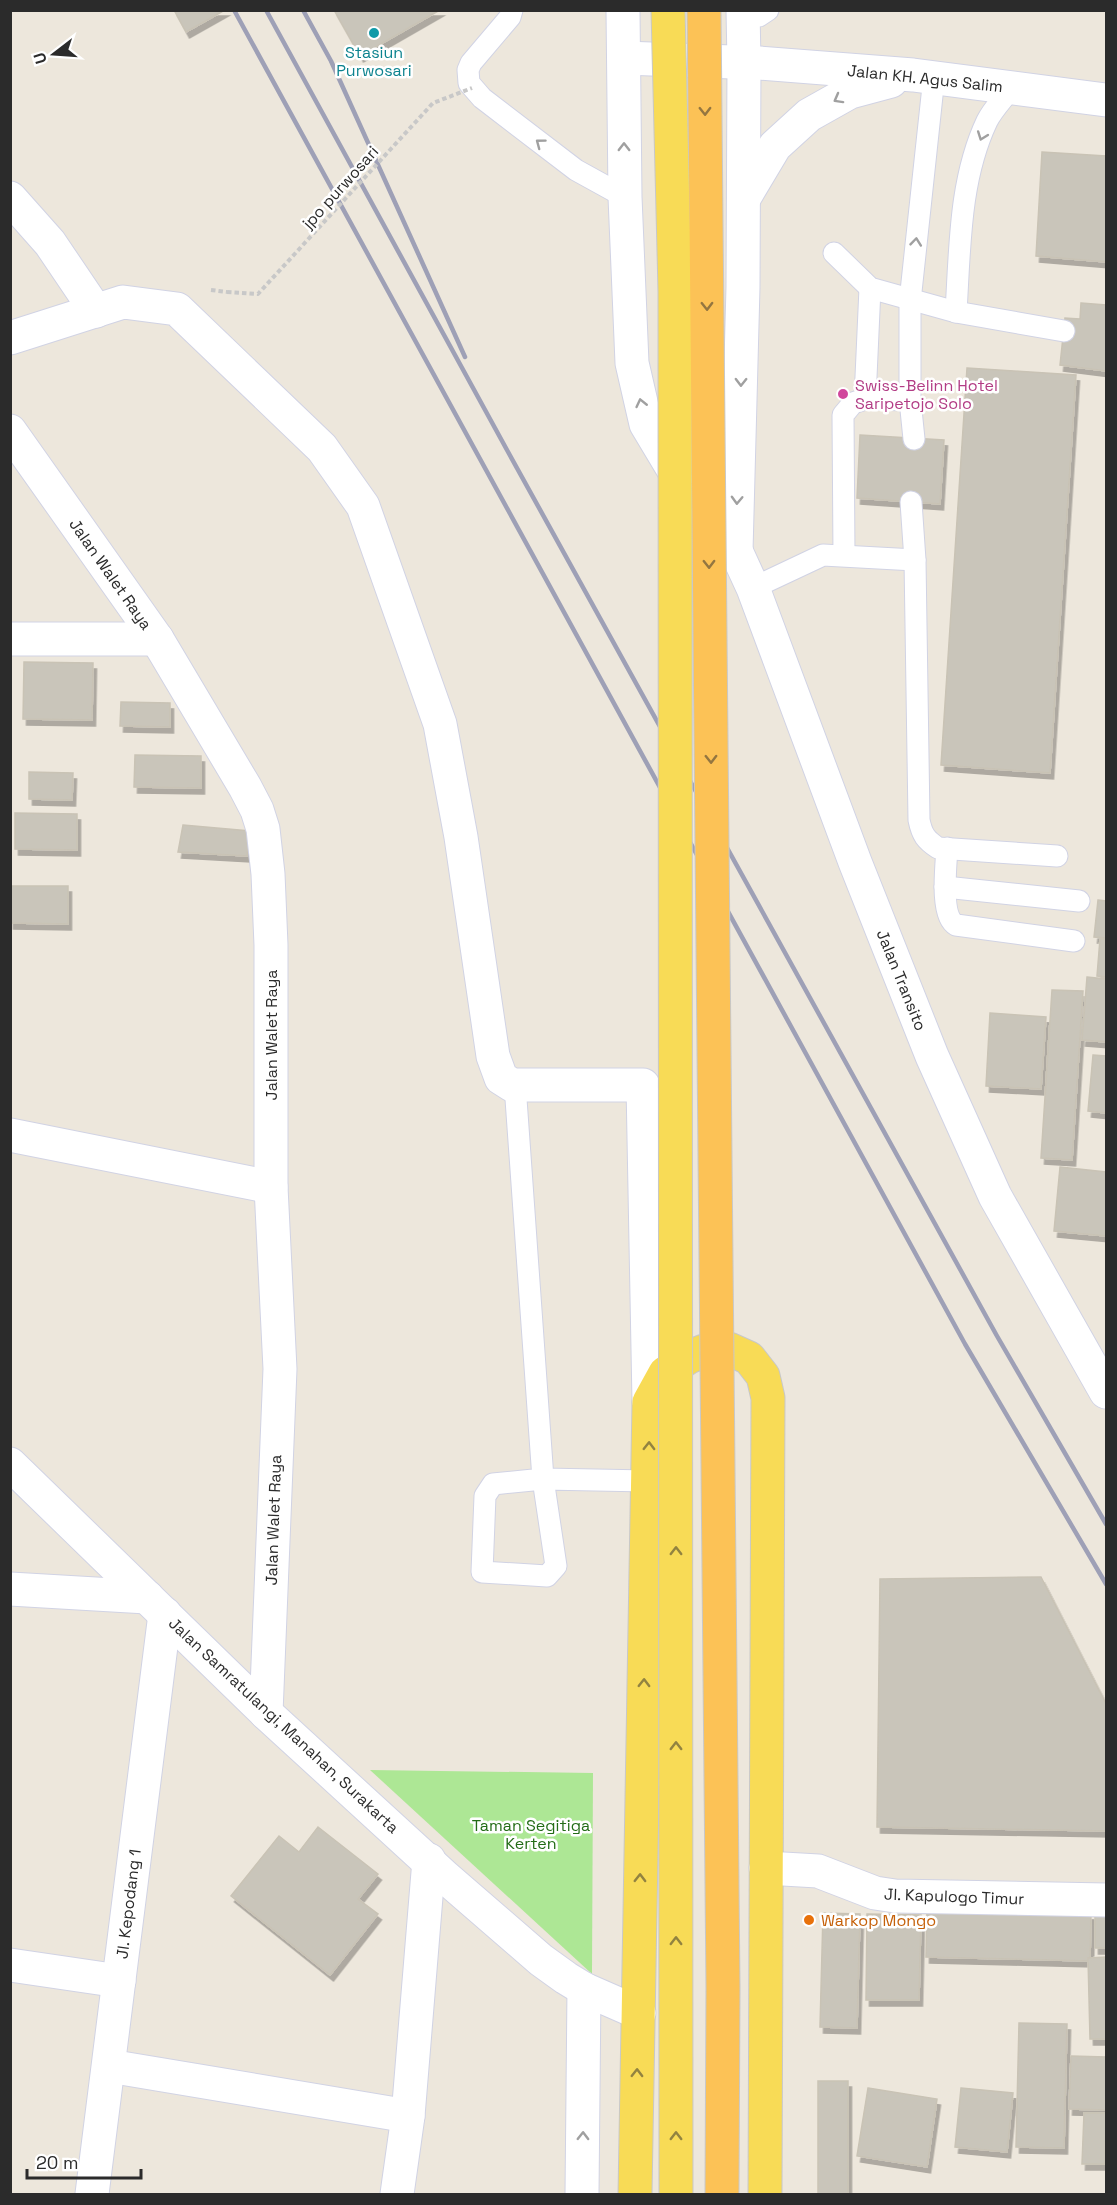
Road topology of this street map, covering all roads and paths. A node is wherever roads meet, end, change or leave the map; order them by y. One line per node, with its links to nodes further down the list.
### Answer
1 (512, 10): 10 (lane)
2 (623, 10): 6 (street, Jalan Transito)
3 (668, 10): 65 (main road, one-way to 3, bridge)
4 (704, 10): 66 (highway, one-way to 66, bridge)
5 (757, 12): 7 (street)
6 (624, 58): 7 (street, Jalan KH. Agus Salim); 12 (street, Jalan Transito, one-way to 6)
7 (752, 63): 8 (street, Jalan KH. Agus Salim); 14 (street)
8 (923, 76): 9 (street, Jalan KH. Agus Salim); 14 (street, one-way to 14); 18 (lane, one-way to 8)
9 (1012, 87): 11 (street, Jalan KH. Agus Salim); 20 (lane, one-way to 20)
10 (472, 88): 12 (lane, one-way to 10); 17 (path, jpo purwosari, bridge)
11 (1107, 100)
12 (625, 197): 28 (street, Jalan Transito, one-way to 12)
13 (10, 198): 19 (street)
14 (744, 198): 27 (street, one-way to 27)
15 (834, 254): 16 (lane)
16 (870, 288): 18 (lane); 23 (lane)
17 (227, 292)
18 (910, 301): 20 (lane); 24 (lane)
19 (96, 311): 22 (street); 41 (street)
20 (956, 312): 21 (lane)
21 (1064, 331)
22 (10, 338)
23 (865, 399): 24 (lane); 31 (lane)
24 (910, 400): 26 (lane)
25 (10, 431): 35 (street, Jalan Walet Raya)
26 (914, 439)
27 (739, 450): 28 (street); 30 (street, one-way to 30)
28 (666, 456): 30 (street, Jalan Transito)
29 (911, 502): 32 (lane)
30 (735, 551): 33 (street, Jalan Transito)
31 (844, 555): 32 (lane); 33 (lane)
32 (915, 560): 36 (lane)
33 (753, 588): 44 (street, Jalan Transito)
34 (10, 639): 35 (street)
35 (157, 639): 43 (street, Jalan Walet Raya)
36 (947, 848): 37 (lane); 38 (lane)
37 (1057, 856)
38 (945, 887): 39 (lane); 40 (lane)
39 (1079, 901)
40 (1074, 941)
41 (515, 1085): 45 (street); 47 (lane)
42 (10, 1135): 43 (street)
43 (272, 1187): 51 (street, Jalan Walet Raya)
44 (1107, 1392)
45 (649, 1402): 48 (main road, one-way to 45); 53 (main road)
46 (10, 1464): 50 (street, Jalan Samratulangi, Manahan, Surakarta)
47 (543, 1479): 47 (lane); 48 (lane)
48 (648, 1481): 58 (main road, one-way to 48)
49 (10, 1589): 50 (street)
50 (156, 1605): 51 (street, Jalan Samratulangi, Manahan, Surakarta); 56 (street, Jl. Kepodang 1)
51 (266, 1713): 52 (street, Jalan Samratulangi, Manahan, Surakarta)
52 (429, 1860): 57 (street, Jalan Samratulangi, Manahan, Surakarta); 60 (street)
53 (766, 1868): 54 (street, Jl. Kapulogo Timur); 67 (main road)
54 (1107, 1900)
55 (10, 1965): 56 (street)
56 (119, 1981): 59 (street, Jl. Kepodang 1)
57 (575, 1983): 58 (street, Jalan Samratulangi, Manahan, Surakarta); 63 (street, one-way to 57)
58 (639, 2013): 64 (main road, one-way to 58)
59 (109, 2066): 60 (street); 61 (street, Jl. Kepodang 1)
60 (408, 2116): 62 (street)
61 (92, 2194)
62 (397, 2194)
63 (582, 2194)
64 (635, 2194)
65 (676, 2194)
66 (722, 2194)
67 (765, 2194)

